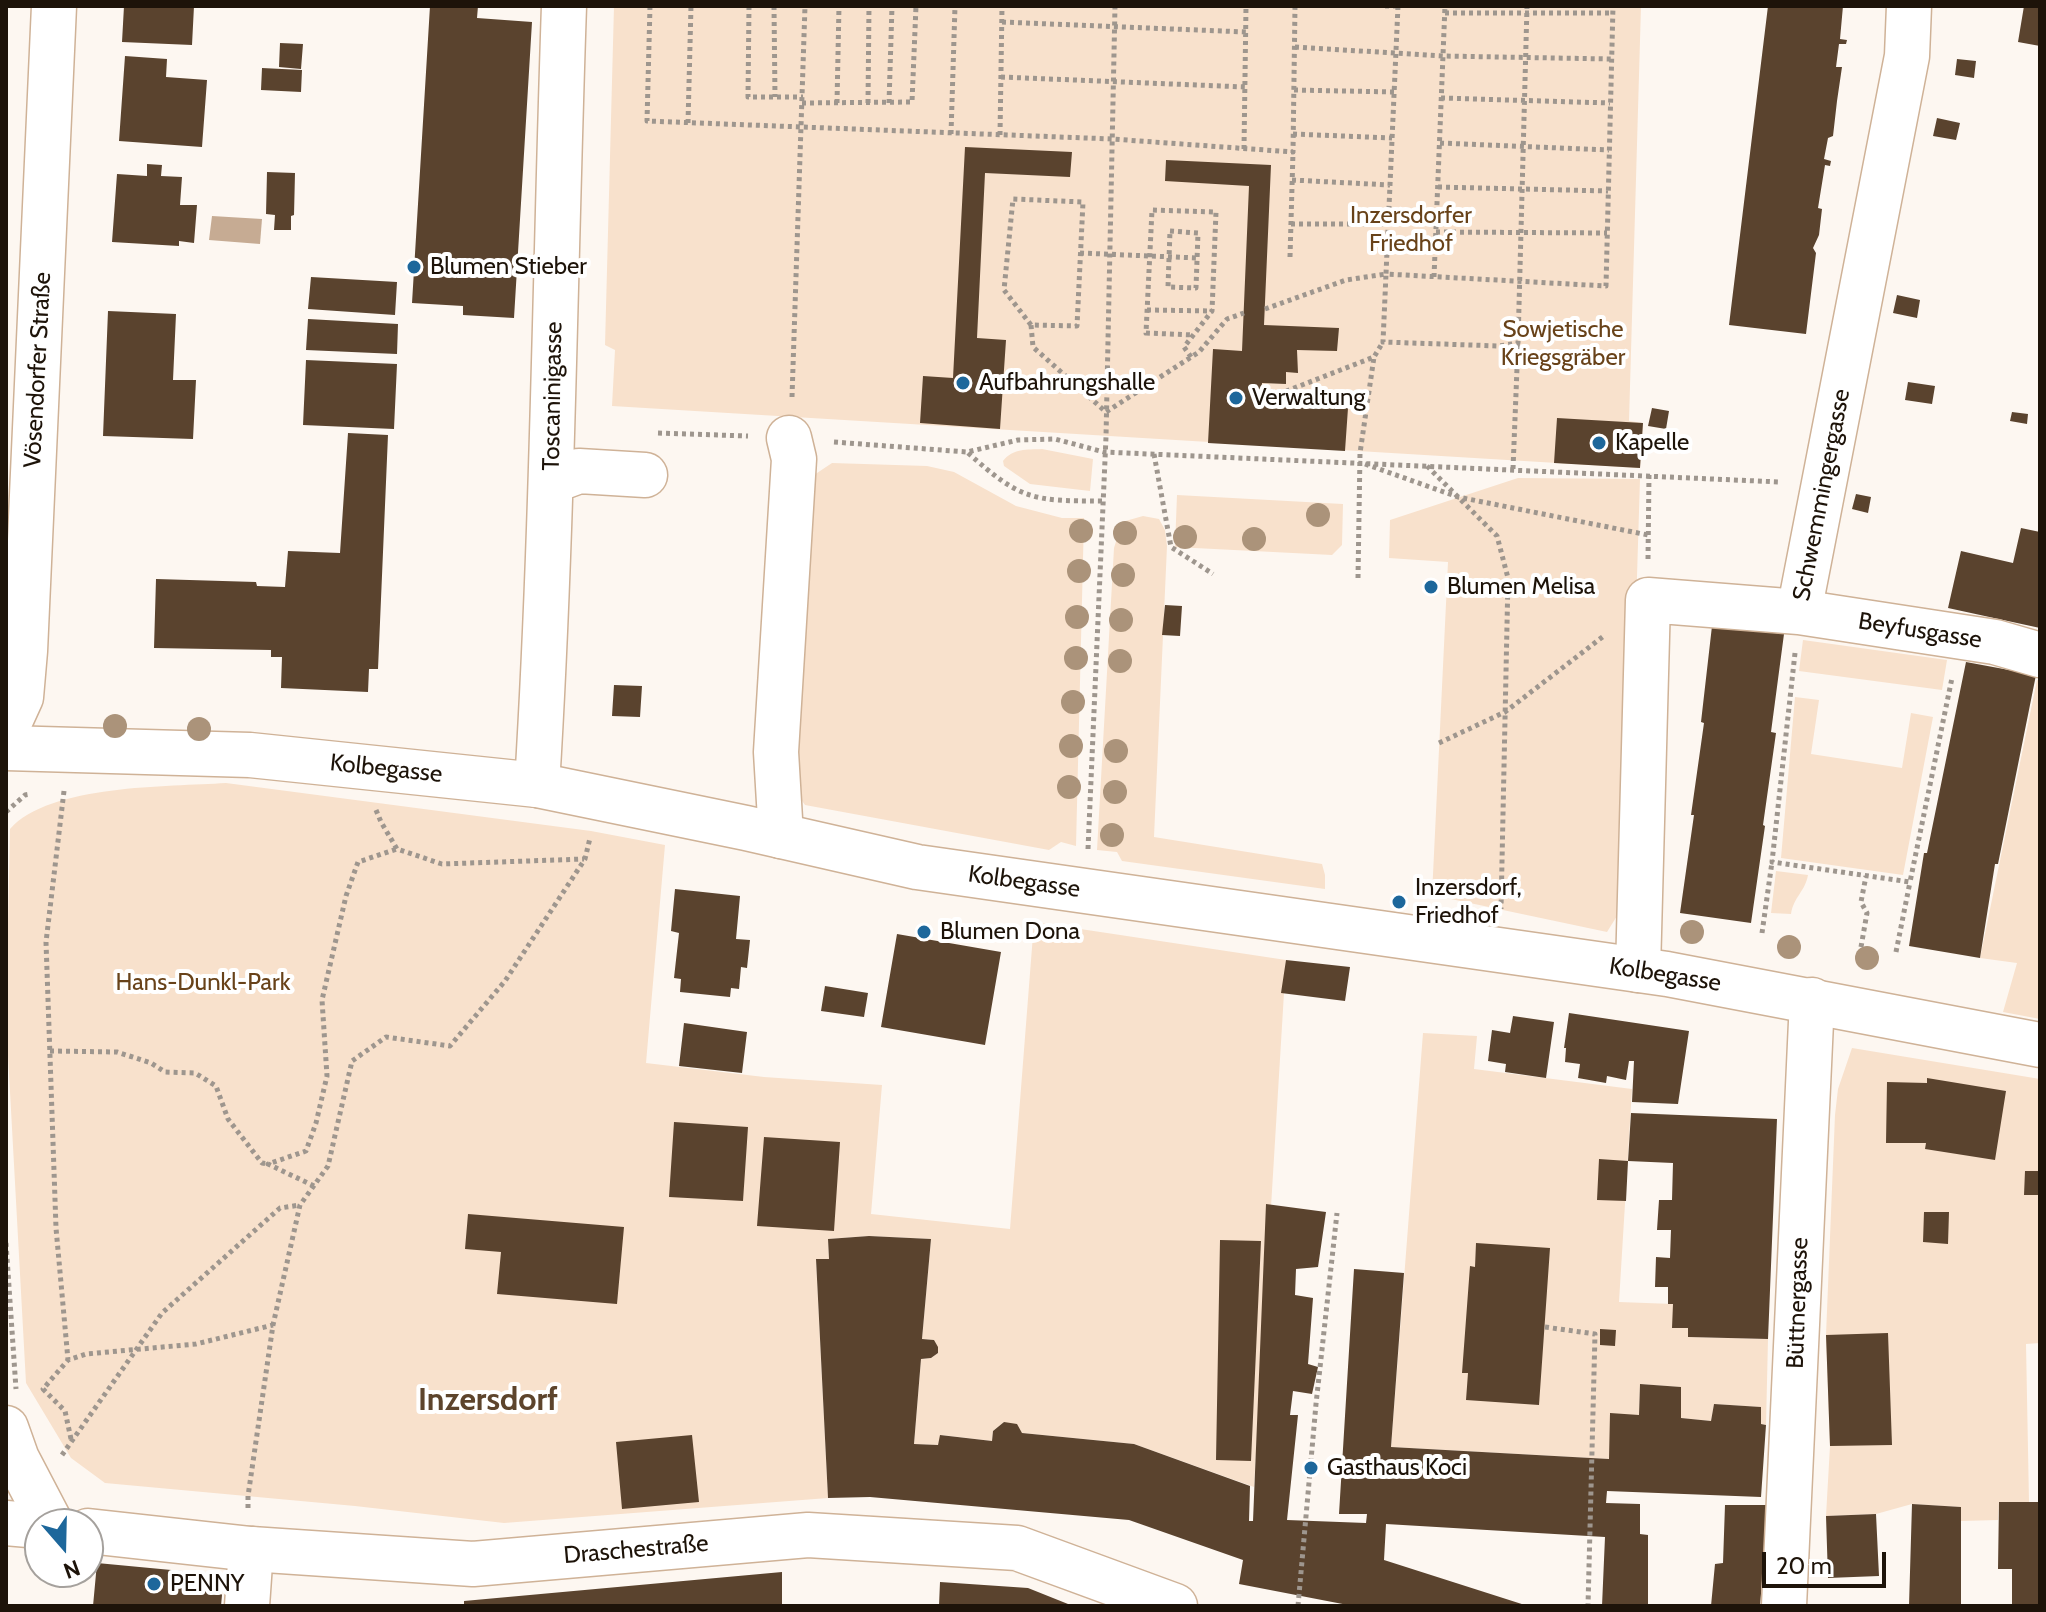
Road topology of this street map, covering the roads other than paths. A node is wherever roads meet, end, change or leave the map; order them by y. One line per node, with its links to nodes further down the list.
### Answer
1 (54, 6): 9 (street, Vösendorfer Straße)
2 (564, 6): 6 (street, Toscaninigasse)
3 (1909, 6): 7 (street, Schwemmingergasse)
4 (789, 438): 12 (street)
5 (645, 475): 6 (street)
6 (552, 481): 11 (street, Toscaninigasse)
7 (1799, 612): 8 (street, Beyfusgasse); 13 (street, Schwemmingergasse)
8 (2040, 655)
9 (6, 730)
10 (6, 748): 11 (street, Kolbegasse)
11 (554, 788): 12 (street, Kolbegasse)
12 (781, 836): 13 (street, Kolbegasse)
13 (1638, 970): 14 (street, Kolbegasse)
14 (1812, 1000): 15 (street, Kolbegasse); 22 (street, Büttnergasse)
15 (2040, 1045)
16 (11, 1410): 17 (street)
17 (43, 1508)
18 (104, 1533): 19 (street, Draschestraße)
19 (251, 1549): 20 (street); 21 (street, Draschestraße)
20 (247, 1606)
21 (1175, 1606)
22 (1784, 1606)

